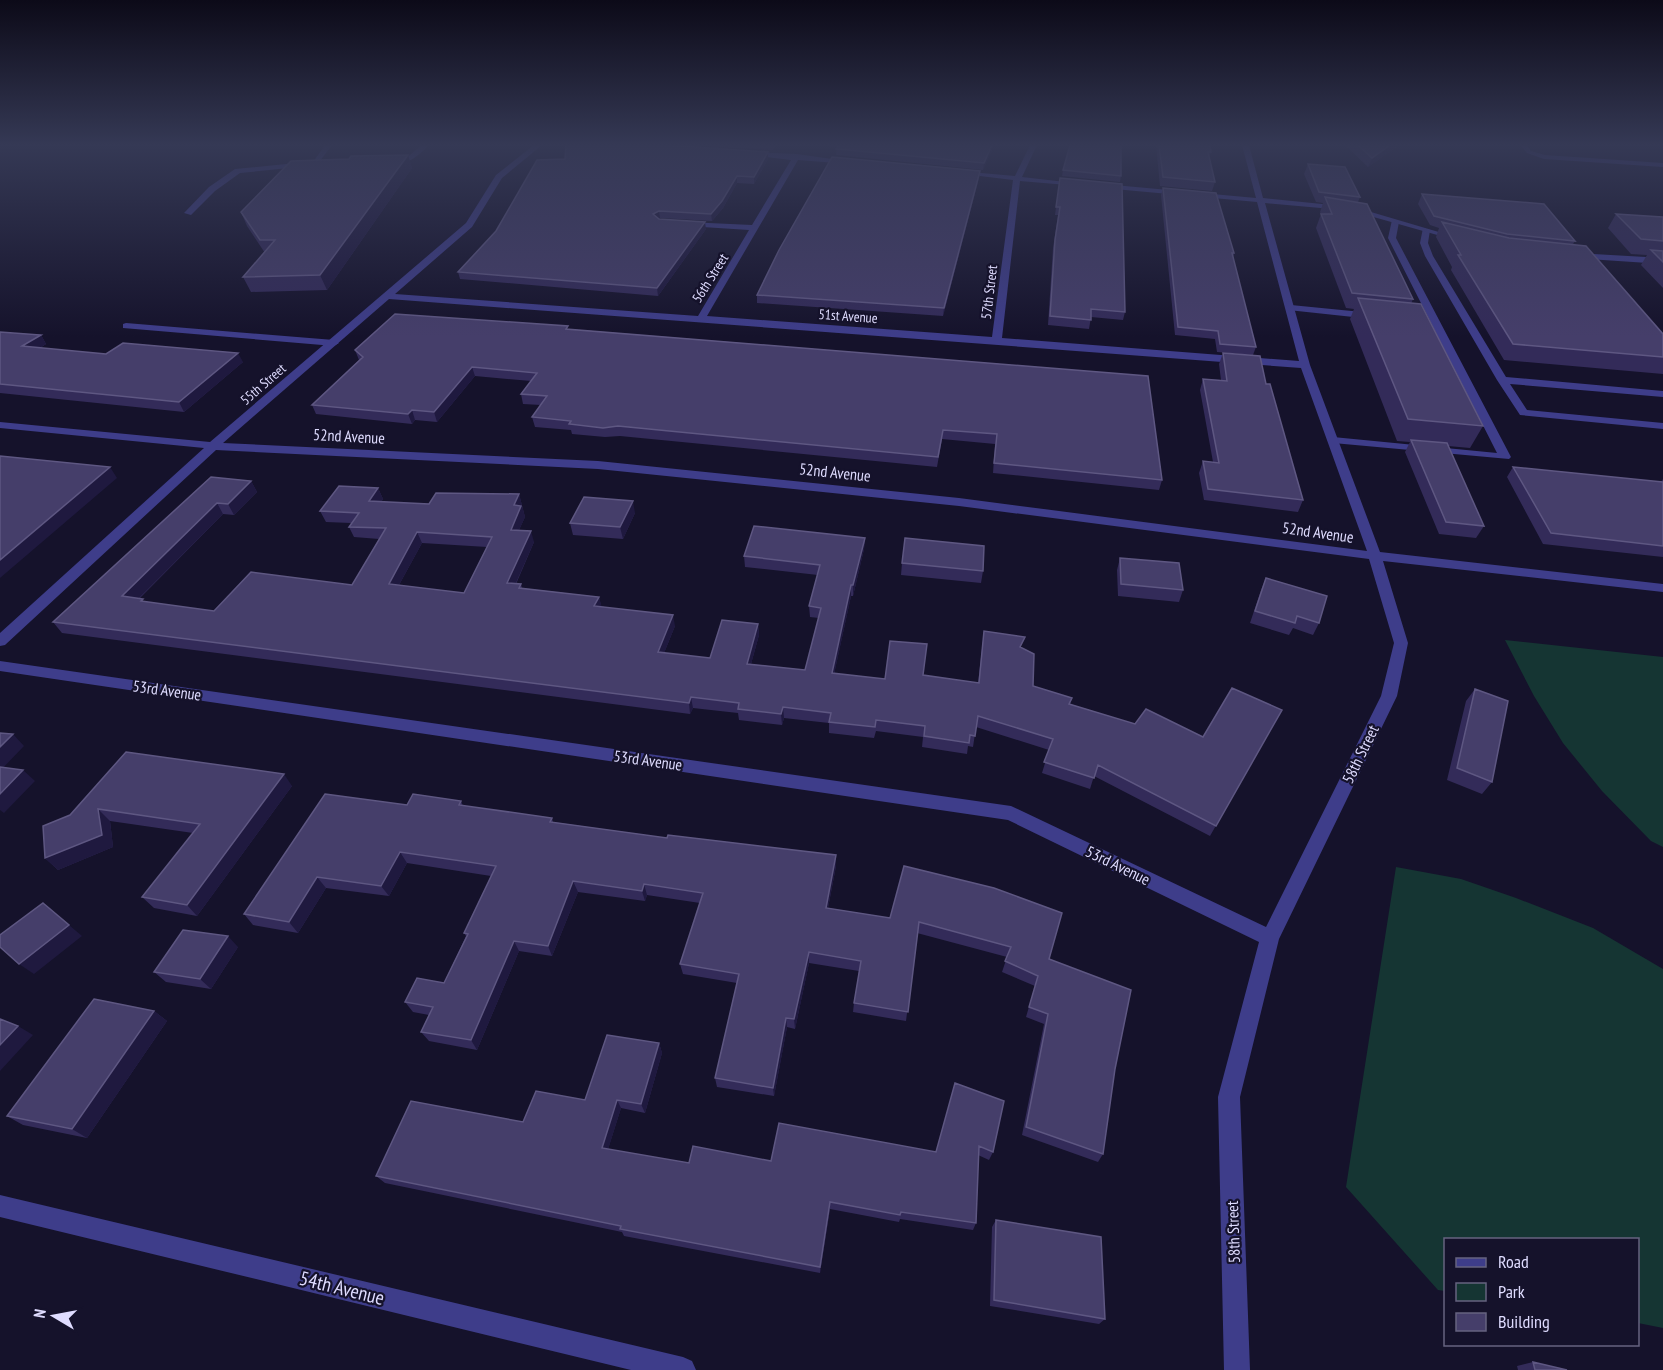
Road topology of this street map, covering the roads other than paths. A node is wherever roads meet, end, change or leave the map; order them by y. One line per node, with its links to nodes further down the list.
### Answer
1 (192, 209): 7 (street)
2 (479, 209): 17 (street, 55th Street)
3 (767, 209): 10 (street, 56th Street)
4 (1013, 209): 22 (street, 57th Street)
5 (1263, 209): 18 (street, 58th Street)
6 (1343, 209): 8 (street)
7 (188, 213)
8 (1395, 222): 11 (street); 29 (street)
9 (681, 223): 10 (street)
10 (756, 228): 20 (street, 56th Street)
11 (1426, 230): 12 (street); 25 (street)
12 (1468, 241)
13 (1565, 255): 14 (street)
14 (1596, 257): 15 (street); 16 (street)
15 (1663, 261)
16 (1603, 266)
17 (389, 296): 20 (street, 51st Avenue); 23 (street, 55th Street)
18 (1291, 308): 19 (street); 24 (street, 58th Street)
19 (1380, 316)
20 (700, 320): 22 (street, 51st Avenue)
21 (126, 326): 23 (street)
22 (997, 339): 24 (street, 51st Avenue)
23 (334, 343): 30 (street, 55th Street)
24 (1305, 365): 29 (street, 58th Street)
25 (1502, 380): 26 (street); 28 (street)
26 (1663, 394)
27 (0, 425): 30 (street, 52nd Avenue)
28 (1663, 426)
29 (1333, 440): 31 (street, 58th Street)
30 (213, 446): 31 (street, 52nd Avenue); 33 (street, 55th Street)
31 (1375, 556): 32 (street, 52nd Avenue); 35 (street, 58th Street)
32 (1663, 588)
33 (0, 641)
34 (0, 666): 35 (street, 53rd Avenue)
35 (1270, 938): 38 (street, 58th Street)
36 (0, 1206): 37 (street, 54th Avenue)
37 (683, 1370)
38 (1237, 1370)

